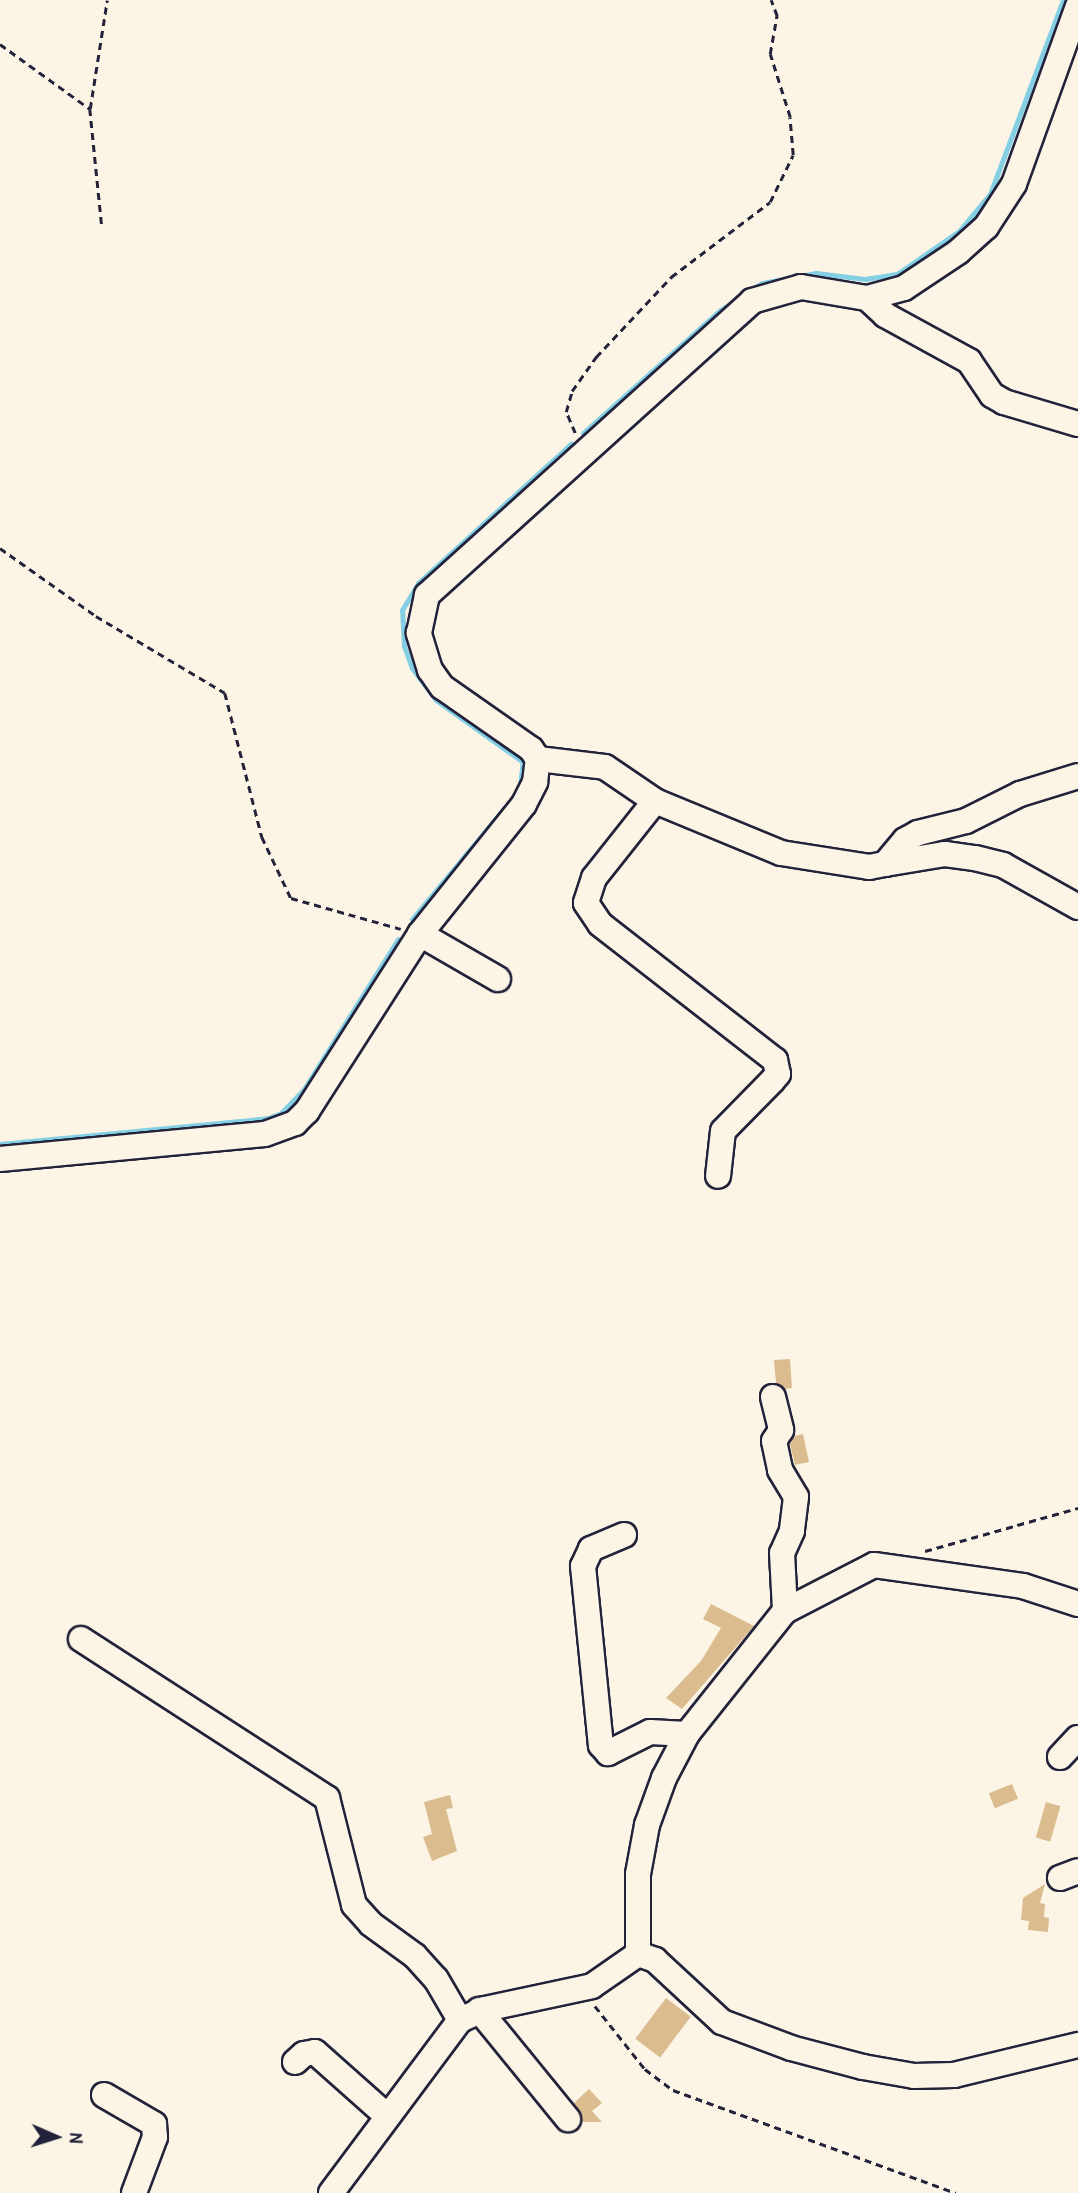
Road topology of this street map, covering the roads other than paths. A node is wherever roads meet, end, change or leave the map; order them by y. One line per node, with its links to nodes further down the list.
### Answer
1 (1078, 6): 2 (street)
2 (867, 298): 3 (street); 4 (street)
3 (1078, 424)
4 (538, 759): 6 (street); 9 (street)
5 (1078, 776): 7 (street)
6 (655, 801): 7 (street); 12 (street)
7 (885, 864): 8 (street)
8 (1078, 907)
9 (420, 934): 10 (street); 11 (street)
10 (498, 979)
11 (0, 1159)
12 (718, 1177)
13 (773, 1397): 16 (street)
14 (624, 1535): 18 (street)
15 (1078, 1604): 16 (street)
16 (785, 1611): 18 (street)
17 (81, 1639): 22 (street)
18 (687, 1734): 21 (street)
19 (1078, 1738): 20 (street)
20 (1060, 1757)
21 (638, 1954): 22 (street); 23 (street)
22 (470, 2015): 26 (street); 27 (street)
23 (1078, 2045)
24 (295, 2062): 26 (street)
25 (104, 2095): 28 (street)
26 (387, 2116): 29 (street)
27 (568, 2119)
28 (134, 2193)
29 (331, 2193)

